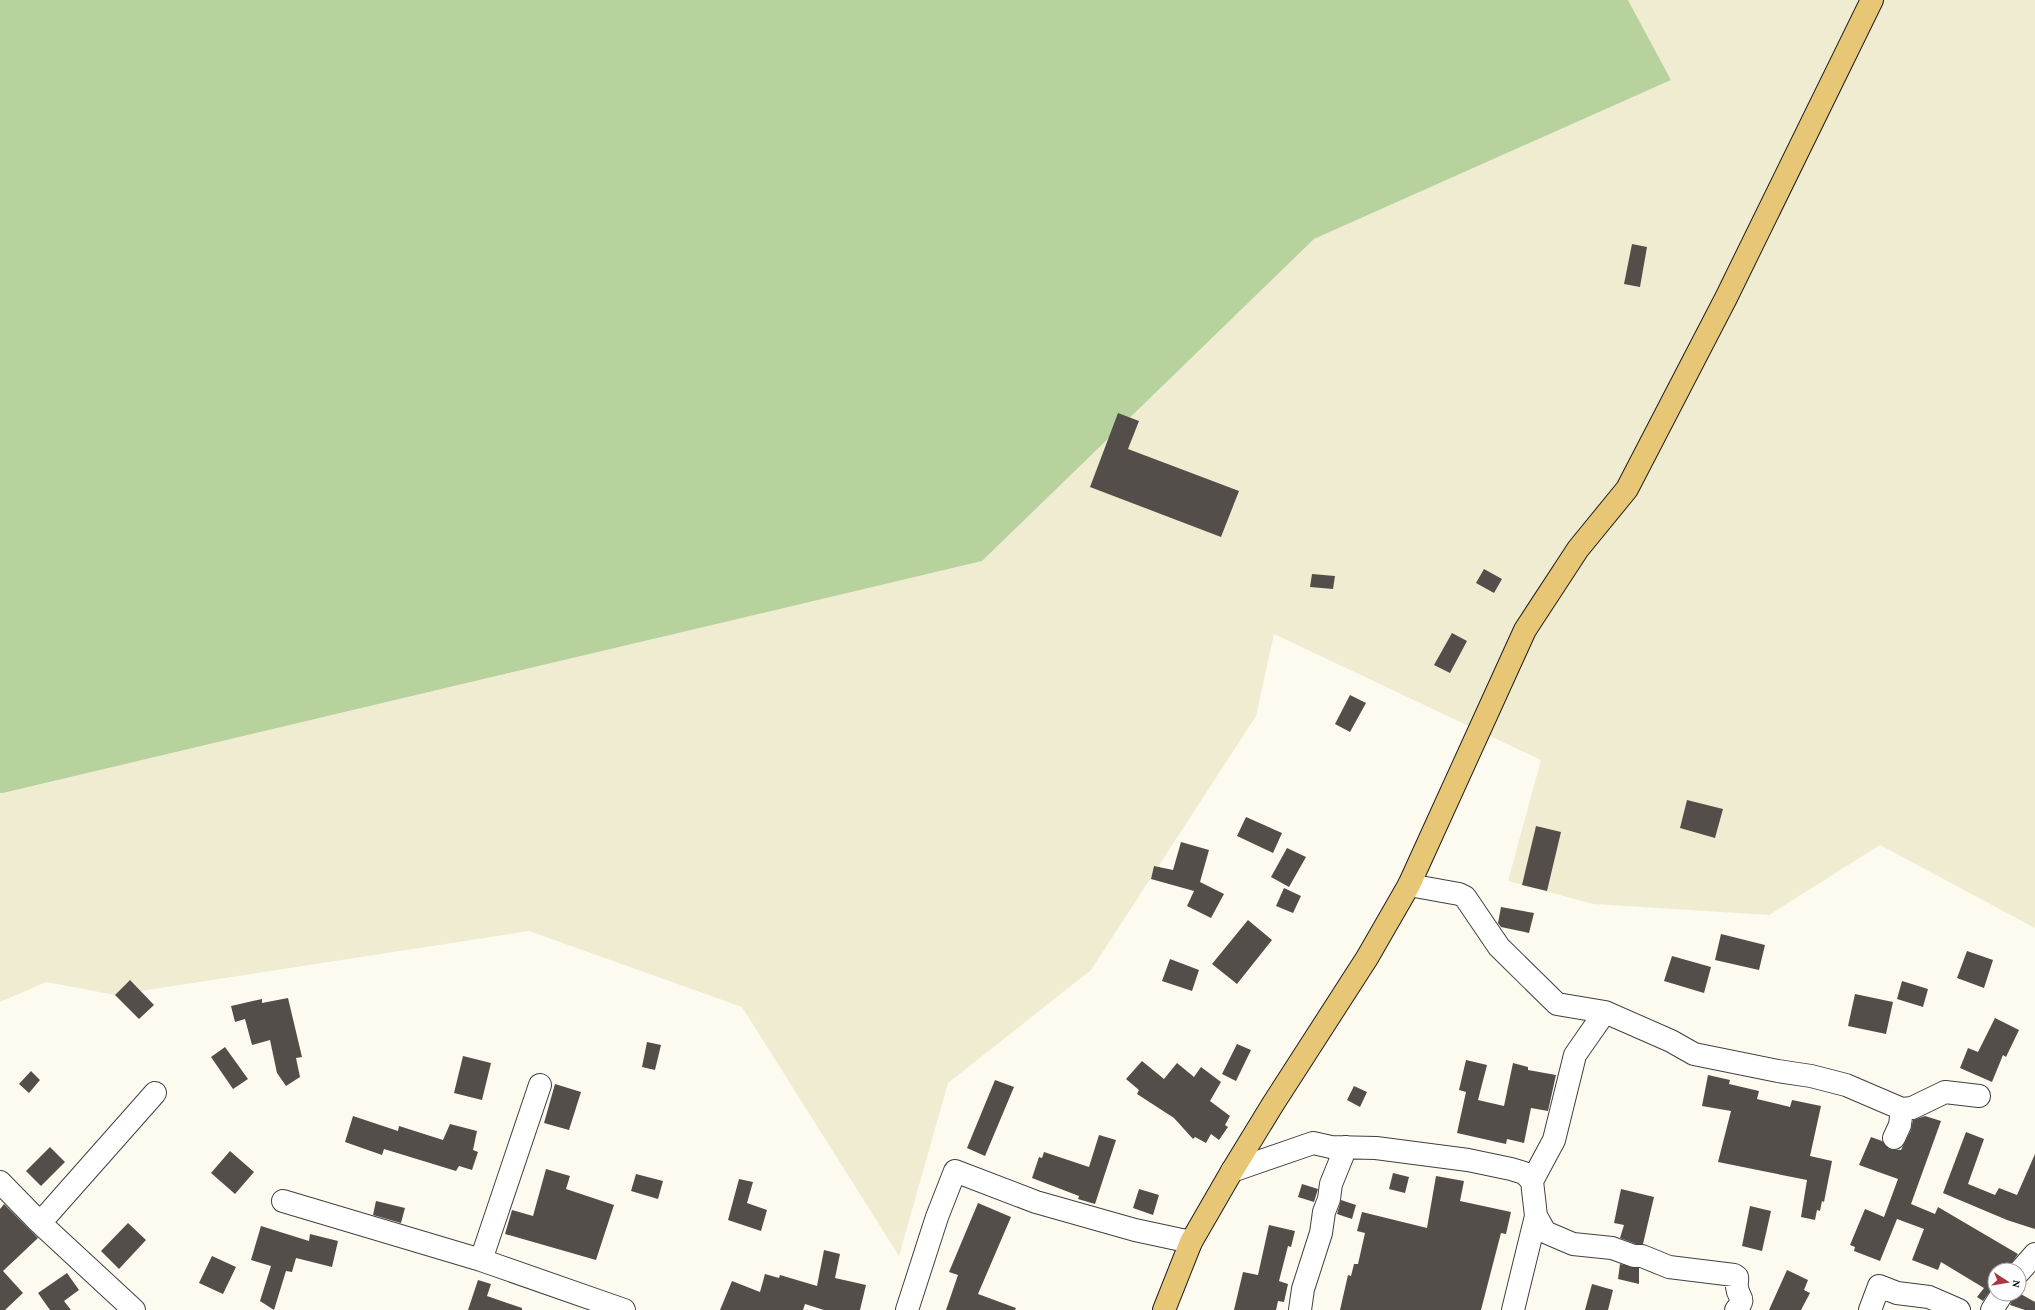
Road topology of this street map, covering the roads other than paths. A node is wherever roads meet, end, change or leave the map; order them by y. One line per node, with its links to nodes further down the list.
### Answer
1 (1872, 0): 2 (main road)
2 (1409, 885): 3 (street); 12 (main road)
3 (1605, 1012): 7 (street); 13 (street)
4 (540, 1085): 20 (street)
5 (155, 1092): 17 (street)
6 (1979, 1096): 7 (street)
7 (1902, 1108): 8 (street)
8 (1894, 1138)
9 (1320, 1145): 10 (street); 11 (street); 12 (street)
10 (1346, 1147): 11 (street); 13 (street)
11 (1337, 1168): 26 (street)
12 (1232, 1171): 18 (main road)
13 (1532, 1181): 16 (street)
14 (0, 1182): 17 (street)
15 (283, 1202): 20 (street)
16 (1536, 1216): 27 (street); 28 (street)
17 (40, 1223): 22 (street)
18 (1191, 1242): 24 (street); 25 (main road)
19 (2035, 1254): 21 (street)
20 (481, 1260): 23 (street)
21 (2027, 1263)
22 (134, 1310)
23 (624, 1310)
24 (907, 1310)
25 (1164, 1310)
26 (1300, 1310)
27 (1513, 1310)
28 (1736, 1310)
29 (1870, 1310): 30 (street)
30 (1959, 1310)

